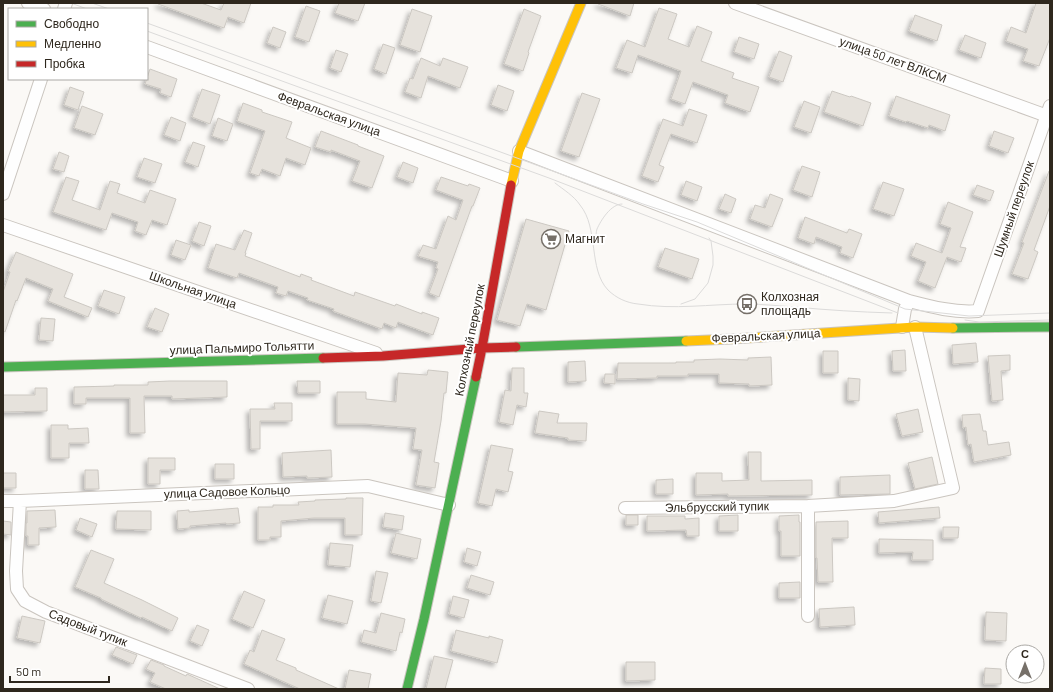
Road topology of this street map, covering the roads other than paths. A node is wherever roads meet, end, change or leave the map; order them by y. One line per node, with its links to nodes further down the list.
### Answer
1 (28, 3): 4 (street)
2 (581, 3): 8 (street, Колхозный переулок)
3 (735, 3): 7 (street, улица 50 лет ВЛКСМ)
4 (41, 8)
5 (148, 47): 9 (street, Февральская улица)
6 (41, 80): 10 (street)
7 (1049, 113): 12 (street, Шумный переулок)
8 (520, 151): 9 (street, Колхозный переулок); 12 (street)
9 (512, 181): 16 (street, Колхозный переулок)
10 (3, 194)
11 (3, 225): 17 (street, Школьная улица)
12 (909, 301): 13 (street)
13 (902, 327): 14 (street, Февральская улица); 16 (street, Февральская улица)
14 (915, 327): 15 (street, Февральская улица); 22 (street, Эльбрусский тупик)
15 (1050, 327)
16 (482, 348): 17 (street, улица Пальмиро Тольятти); 21 (street, Колхозный переулок)
17 (383, 356): 18 (street, улица Пальмиро Тольятти)
18 (3, 367)
19 (3, 501): 20 (street, улица Садовое Кольцо)
20 (20, 501): 21 (street, улица Садовое Кольцо); 25 (street, Садовый тупик)
21 (448, 505): 26 (street, Колхозный переулок)
22 (808, 506): 23 (street, Эльбрусский тупик); 24 (street)
23 (625, 508)
24 (808, 616)
25 (248, 689)
26 (407, 689)

